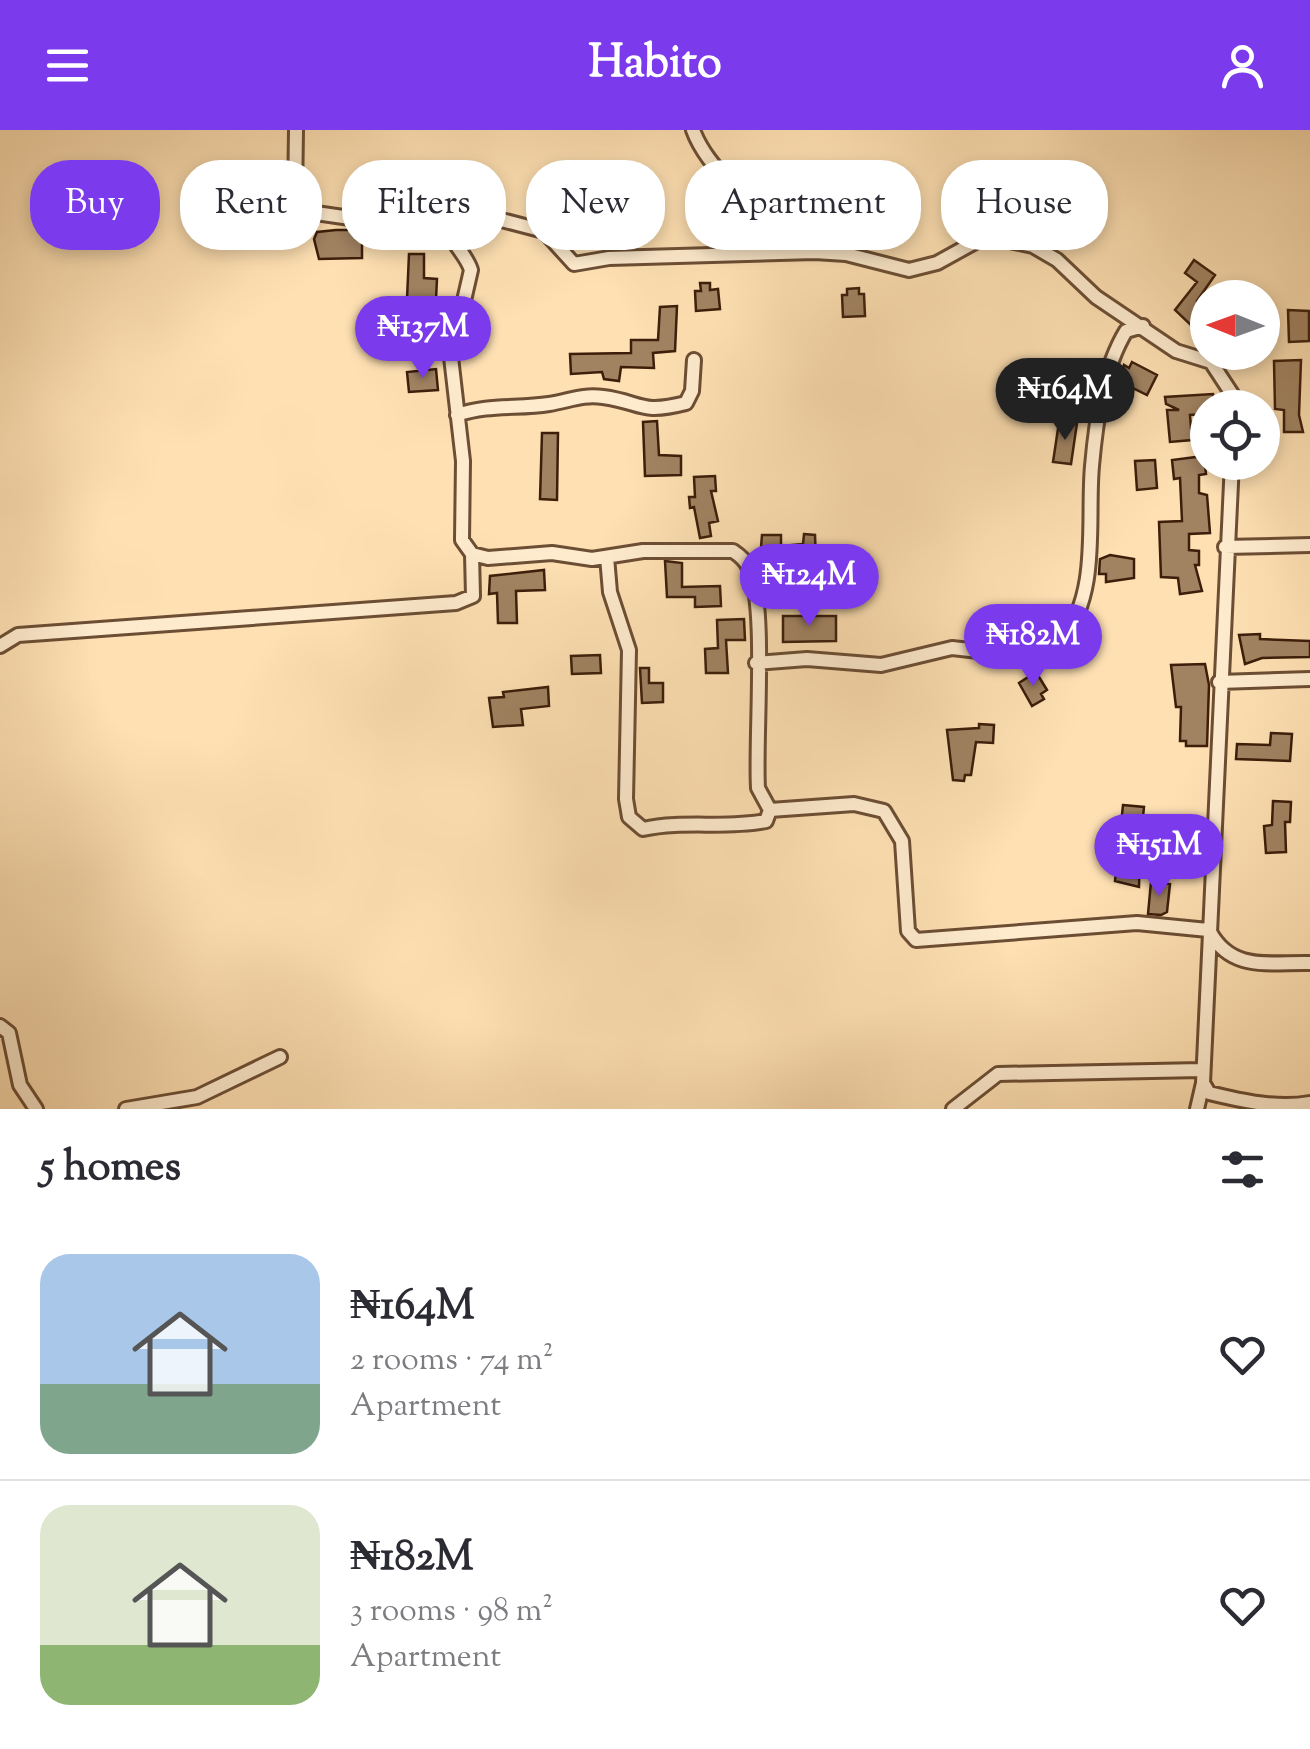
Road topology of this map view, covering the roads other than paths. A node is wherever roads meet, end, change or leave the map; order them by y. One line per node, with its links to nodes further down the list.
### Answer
1 (296, 130): 3 (street)
2 (693, 130): 6 (street)
3 (342, 217)
4 (506, 221): 6 (street)
5 (461, 250): 10 (street)
6 (770, 252): 7 (street)
7 (1143, 326): 9 (street); 17 (street)
8 (694, 360): 10 (street)
9 (1229, 390)
10 (457, 415): 14 (street)
11 (1230, 480): 13 (street)
12 (1310, 545): 13 (street)
13 (1225, 546): 19 (street)
14 (472, 554): 15 (street); 16 (street)
15 (607, 557): 17 (street); 20 (street)
16 (0, 646)
17 (756, 663): 20 (street)
18 (1310, 679): 19 (street)
19 (1219, 682): 21 (street)
20 (770, 810): 21 (street)
21 (1208, 930): 22 (street); 25 (street)
22 (1310, 963)
23 (0, 1026): 27 (street)
24 (280, 1057): 28 (street)
25 (1202, 1076): 26 (street); 29 (street); 30 (street)
26 (1310, 1103)
27 (36, 1109)
28 (126, 1109)
29 (954, 1109)
30 (1197, 1109)

